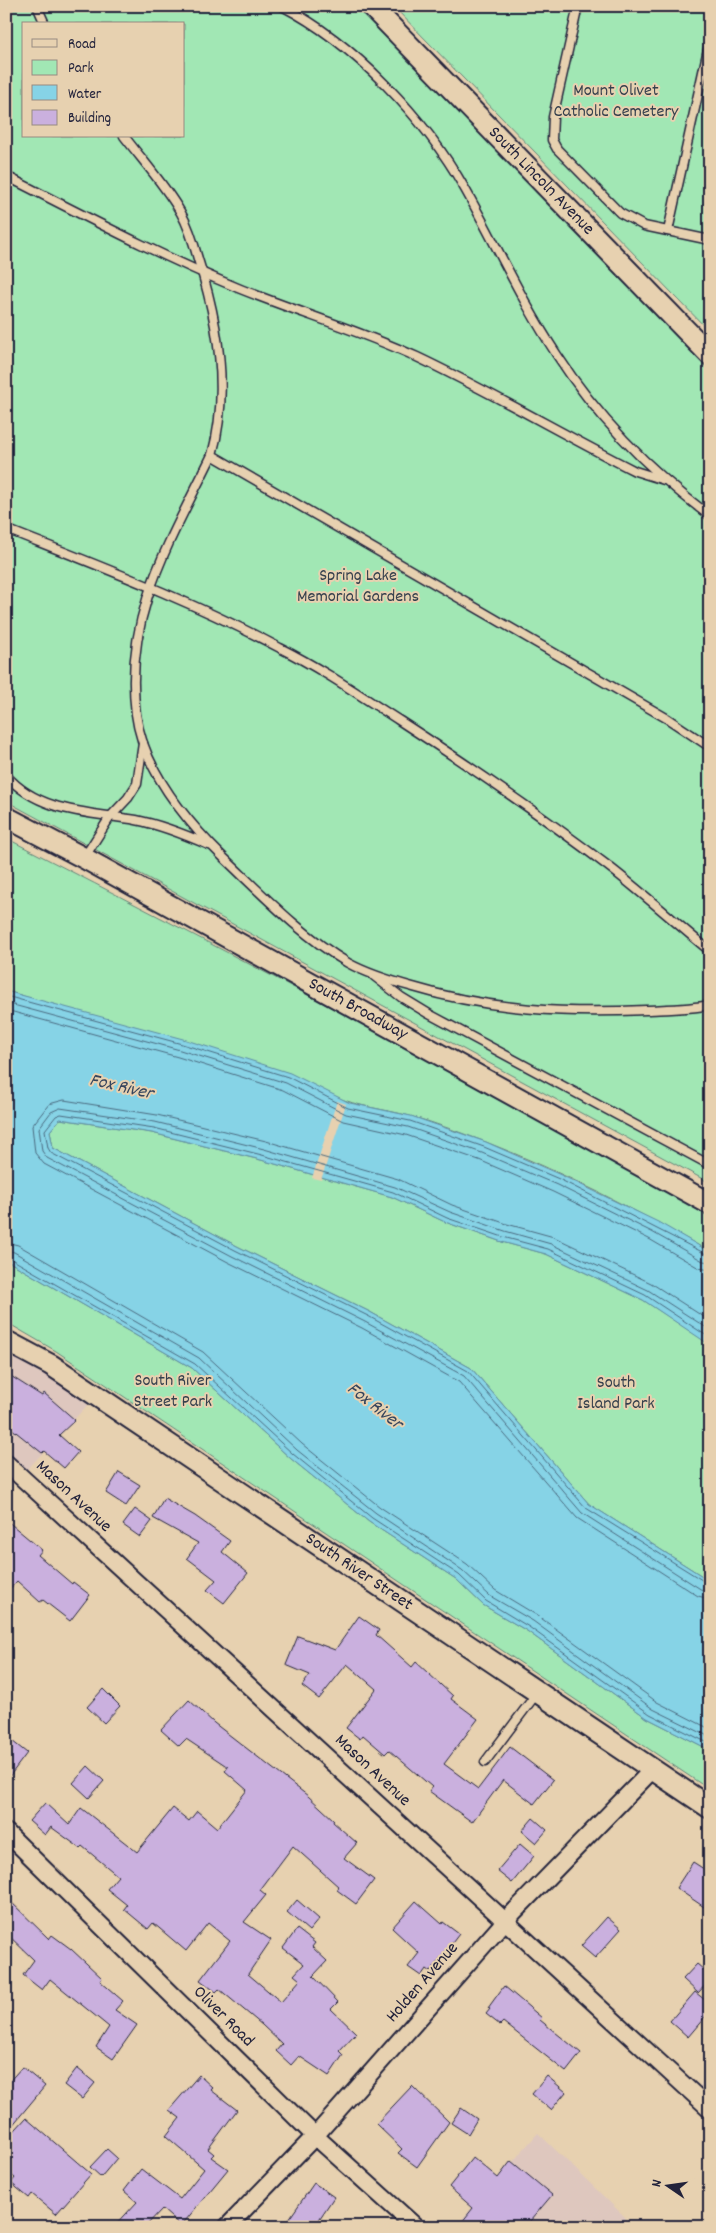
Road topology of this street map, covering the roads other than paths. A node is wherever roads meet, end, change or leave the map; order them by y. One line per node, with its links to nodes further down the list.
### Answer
1 (37, 6): 5 (lane)
2 (282, 6): 14 (lane)
3 (371, 6): 12 (street, South Lincoln Avenue)
4 (578, 6): 9 (lane)
5 (43, 22)
6 (710, 40): 9 (lane)
7 (126, 138): 11 (lane)
8 (6, 176): 11 (lane)
9 (668, 231): 10 (lane)
10 (710, 240)
11 (202, 272): 13 (lane); 14 (lane)
12 (710, 355)
13 (212, 454): 17 (lane); 19 (lane)
14 (664, 480): 15 (lane)
15 (710, 516)
16 (6, 529): 17 (lane)
17 (150, 586): 18 (lane); 25 (lane)
18 (143, 739): 22 (lane); 23 (lane)
19 (710, 747)
20 (6, 775): 22 (lane)
21 (6, 817): 24 (street, South Broadway)
22 (110, 817): 23 (lane); 24 (lane)
23 (211, 846): 26 (lane)
24 (84, 858): 29 (street, South Broadway)
25 (710, 951)
26 (369, 972): 27 (lane); 28 (lane)
27 (710, 1005)
28 (710, 1165)
29 (710, 1204)
30 (6, 1341): 32 (street, South River Street)
31 (6, 1463): 37 (street, Mason Avenue)
32 (538, 1692): 33 (lane); 34 (street, South River Street)
33 (485, 1762)
34 (653, 1769): 35 (street, South River Street); 37 (street, Holden Avenue)
35 (710, 1808)
36 (6, 1832): 39 (street, Oliver Road)
37 (505, 1920): 38 (street, Mason Avenue); 39 (street, Holden Avenue)
38 (710, 2109)
39 (315, 2136): 40 (street, Holden Avenue); 41 (street, Oliver Road)
40 (227, 2227)
41 (416, 2227)

